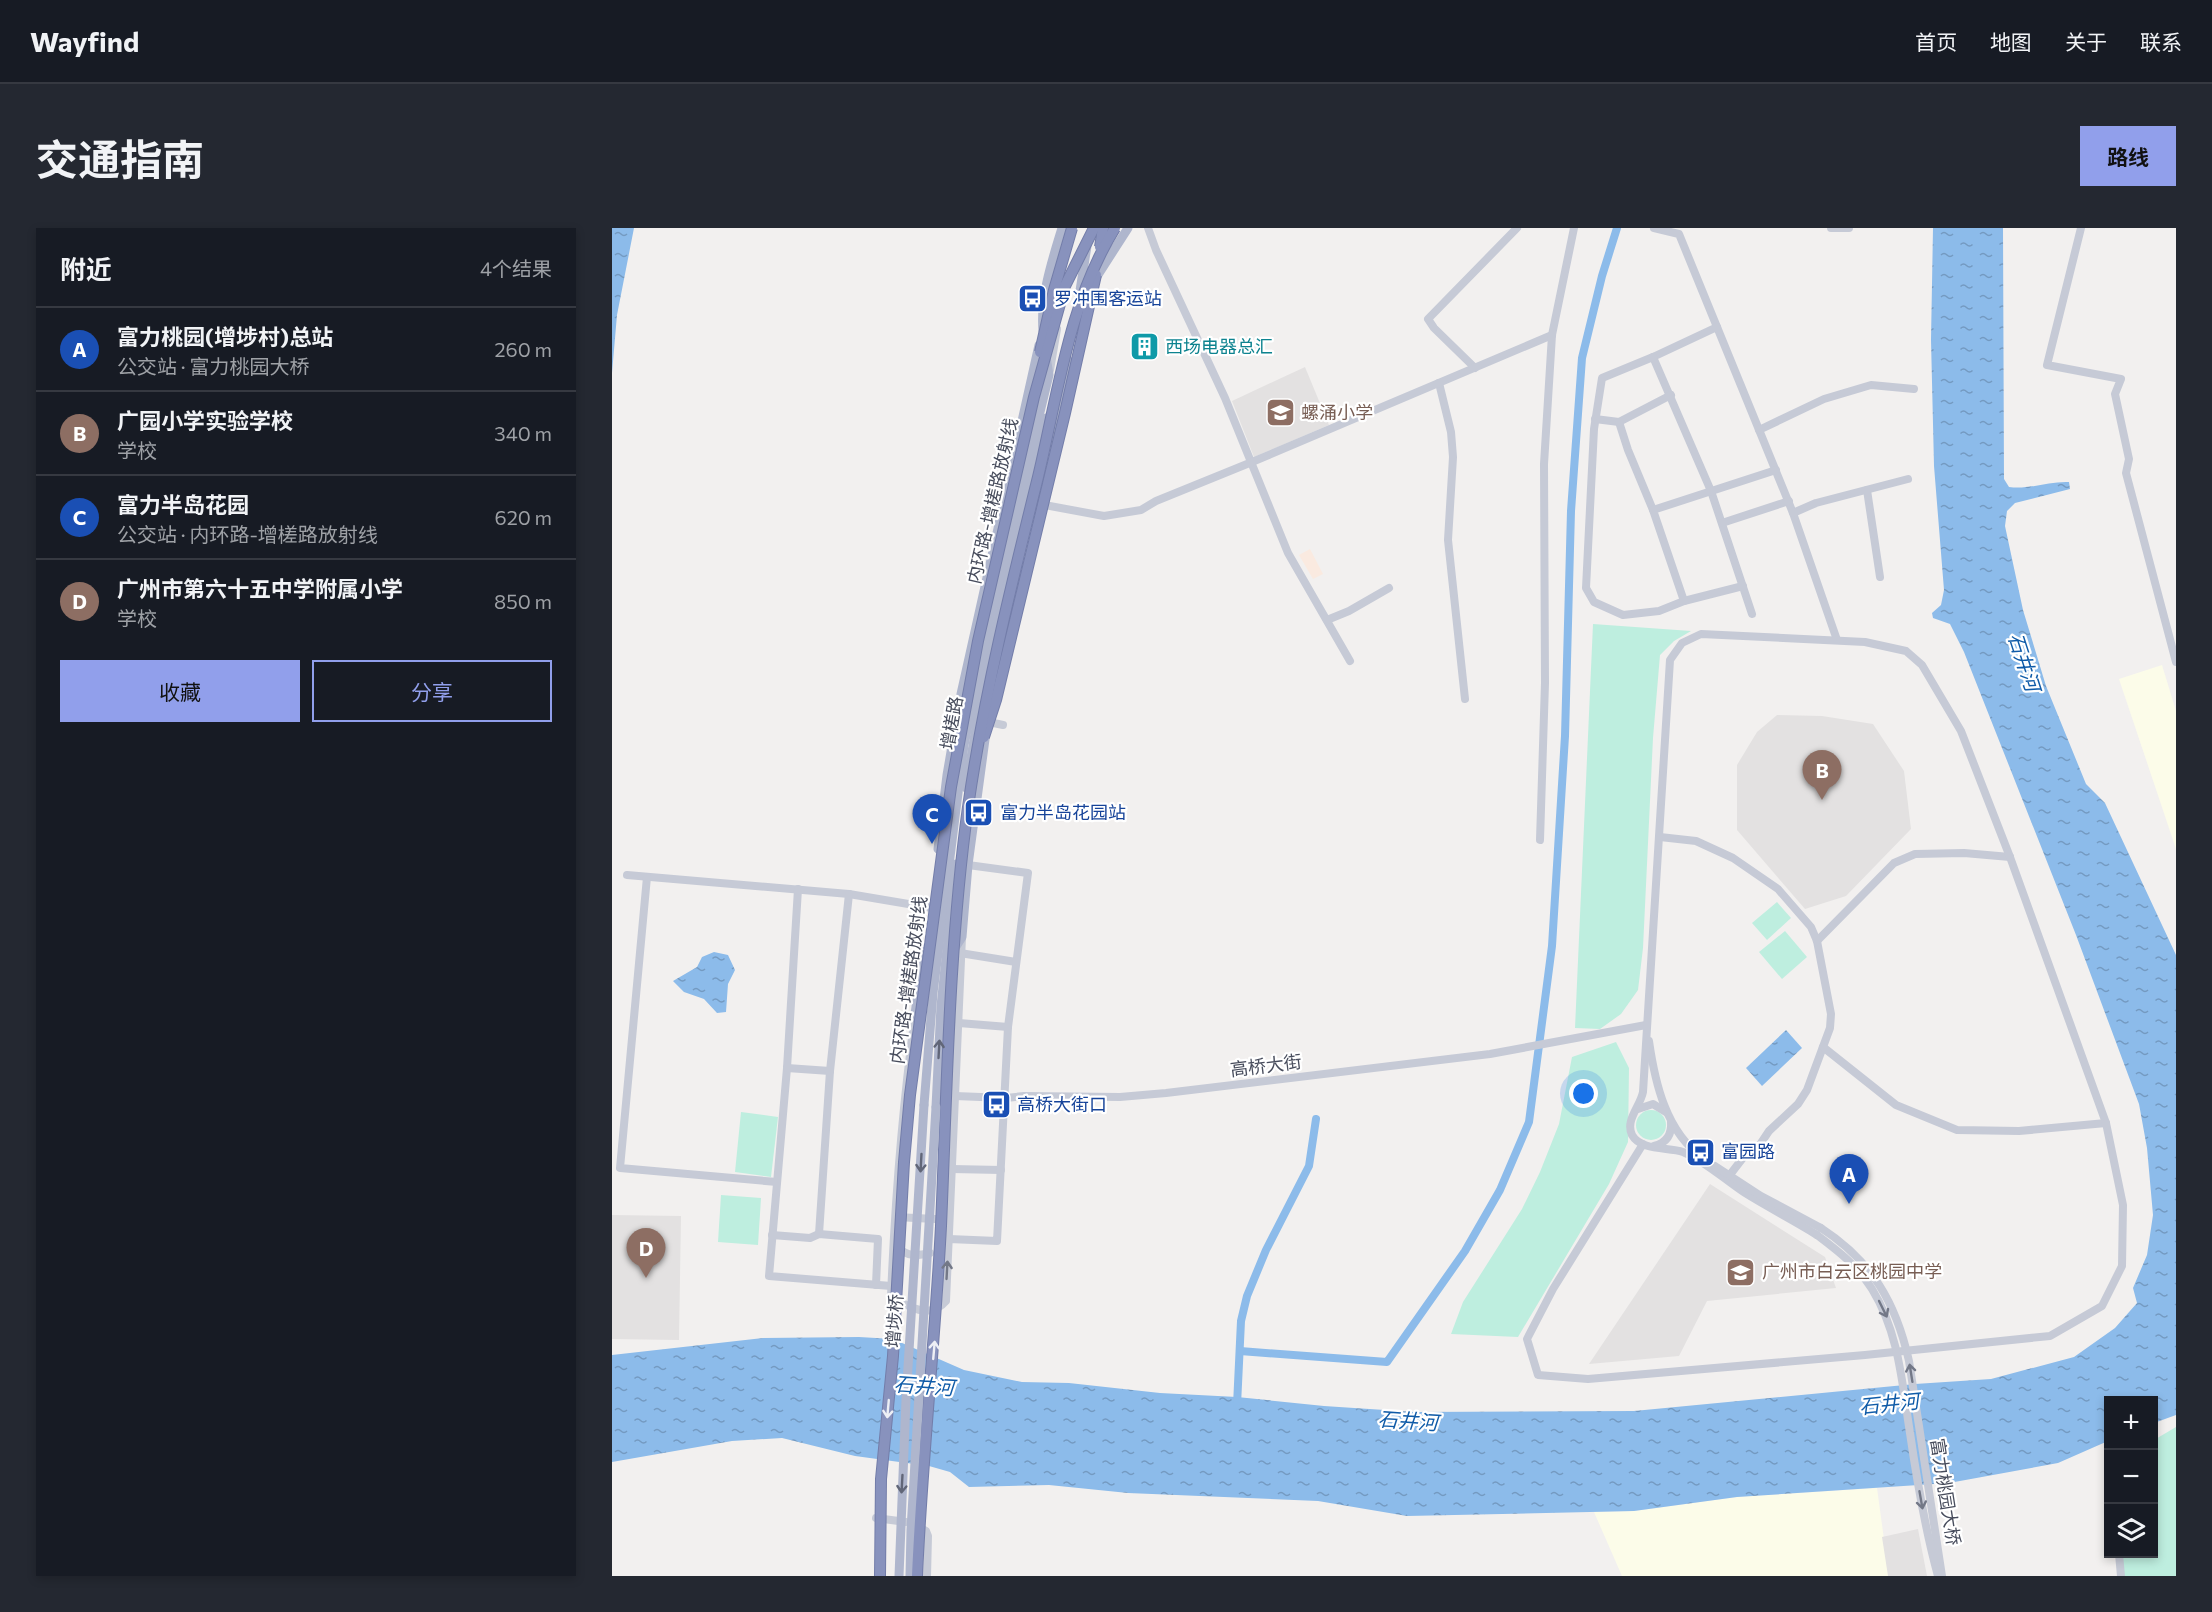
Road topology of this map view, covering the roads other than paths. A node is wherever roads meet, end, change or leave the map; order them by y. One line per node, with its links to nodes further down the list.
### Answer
1 (1062, 228): 17 (main road, 增槎路)
2 (1072, 228): 26 (highway, bridge)
3 (1092, 228): 14 (main road); 26 (highway, bridge)
4 (1103, 228): 58 (highway, bridge)
5 (1115, 228): 58 (highway, 增槎路, bridge)
6 (1128, 228): 15 (main road, 增槎路)
7 (1148, 228): 30 (street)
8 (1517, 228): 21 (street)
9 (1574, 228): 18 (street)
10 (1657, 228): 16 (street)
11 (1831, 228): 12 (street)
12 (1849, 228)
13 (2081, 228): 52 (street)
14 (1079, 297): 15 (main road); 22 (street)
15 (1076, 323): 19 (main road, 增槎路)
16 (1717, 327): 20 (street); 29 (street)
17 (1042, 328): 22 (main road, 增槎路); 46 (main road)
18 (1552, 335): 21 (street); 62 (street)
19 (1069, 350): 36 (main road); 40 (main road, 增槎路)
20 (1653, 357): 25 (street); 27 (street)
21 (1475, 368): 23 (street)
22 (1049, 375): 42 (main road, 增槎路)
23 (1439, 383): 30 (street); 53 (street)
24 (1914, 389): 29 (street)
25 (1671, 395): 28 (street); 34 (street)
26 (1034, 397): 109 (highway, 内环路-增槎路放射线, one-way to 109, bridge)
27 (1595, 419): 28 (street); 47 (street)
28 (1619, 422): 37 (street)
29 (1759, 430): 31 (street)
30 (1252, 462): 36 (street); 49 (street)
31 (1776, 470): 34 (street); 35 (street)
32 (1908, 479): 33 (street)
33 (1867, 490): 38 (street); 43 (street)
34 (1711, 491): 37 (street); 39 (street)
35 (1789, 501): 38 (street); 39 (street)
36 (1038, 504): 41 (main road)
37 (1653, 510): 47 (street)
38 (1793, 513): 50 (street)
39 (1722, 523): 44 (street)
40 (1019, 527): 41 (street); 54 (main road, 增槎路)
41 (1032, 530): 55 (main road)
42 (1002, 567): 46 (main road); 57 (main road, 增槎路)
43 (1880, 577)
44 (1743, 586): 47 (street); 48 (street)
45 (1389, 588): 49 (street)
46 (982, 594): 59 (main road)
47 (1684, 601)
48 (1752, 614)
49 (1327, 620): 51 (street)
50 (1837, 640): 61 (street); 63 (street)
51 (1350, 661)
52 (2176, 662)
53 (1465, 699)
54 (977, 719): 55 (street); 68 (main road, 增槎路)
55 (988, 722): 56 (street); 65 (main road)
56 (1003, 725)
57 (962, 759): 59 (main road); 64 (main road, 增槎路)
58 (974, 769): 113 (highway, 内环路-增槎路放射线, one-way to 58, bridge)
59 (947, 775): 60 (main road)
60 (939, 834): 64 (main road); 72 (main road)
61 (1660, 837): 74 (street); 80 (street)
62 (1540, 840)
63 (2010, 857): 74 (street); 92 (street)
64 (949, 859): 73 (main road, 增槎路)
65 (968, 865): 71 (main road); 77 (street)
66 (627, 875): 67 (street)
67 (647, 877): 69 (street); 98 (street)
68 (954, 879): 71 (main road); 76 (main road, 增槎路)
69 (798, 889): 70 (street); 84 (street)
70 (849, 894): 72 (street); 85 (street)
71 (965, 898): 75 (main road)
72 (930, 908): 73 (street); 78 (main road)
73 (943, 909): 83 (main road, 增槎路)
74 (1817, 941): 82 (street)
75 (957, 953): 76 (main road); 77 (street); 79 (street)
76 (946, 960): 89 (main road, 增槎路, one-way to 76)
77 (1016, 962): 81 (street)
78 (915, 1014): 83 (main road); 99 (street)
79 (959, 1023): 81 (street); 86 (street)
80 (1646, 1025): 87 (street, 高桥大街); 90 (street); 91 (street)
81 (1008, 1027): 87 (street)
82 (1823, 1047): 92 (street); 97 (street)
83 (927, 1048): 88 (main road, 增槎路)
84 (787, 1068): 85 (street); 98 (street)
85 (830, 1071): 102 (street)
86 (955, 1096): 87 (street, 高桥大街); 95 (street)
87 (1006, 1098): 96 (street)
88 (924, 1105): 111 (main road, 增埗桥, one-way to 111, bridge)
89 (936, 1107): 112 (main road, 增埗桥, bridge)
90 (1638, 1109): 91 (street); 93 (street)
91 (1669, 1115): 94 (street); 97 (street)
92 (2106, 1123): 93 (street)
93 (1642, 1144): 94 (street)
94 (1652, 1146): 101 (street)
95 (952, 1169): 96 (street); 100 (street)
96 (1001, 1170): 104 (street)
97 (1729, 1176): 101 (street)
98 (777, 1182): 103 (street)
99 (895, 1216): 100 (street); 105 (street)
100 (950, 1220): 104 (street)
101 (1819, 1232): 115 (street, 富力桃园大桥, bridge)
102 (819, 1234): 103 (street); 106 (street)
103 (772, 1235): 106 (street)
104 (949, 1239): 105 (street); 107 (street, one-way to 104)
105 (893, 1241): 107 (street)
106 (876, 1284): 107 (street)
107 (891, 1286)
108 (2119, 1558): 116 (street)
109 (880, 1576)
110 (886, 1576): 114 (street)
111 (899, 1576)
112 (910, 1576)
113 (917, 1576)
114 (927, 1576)
115 (1940, 1576)
116 (2121, 1576)

